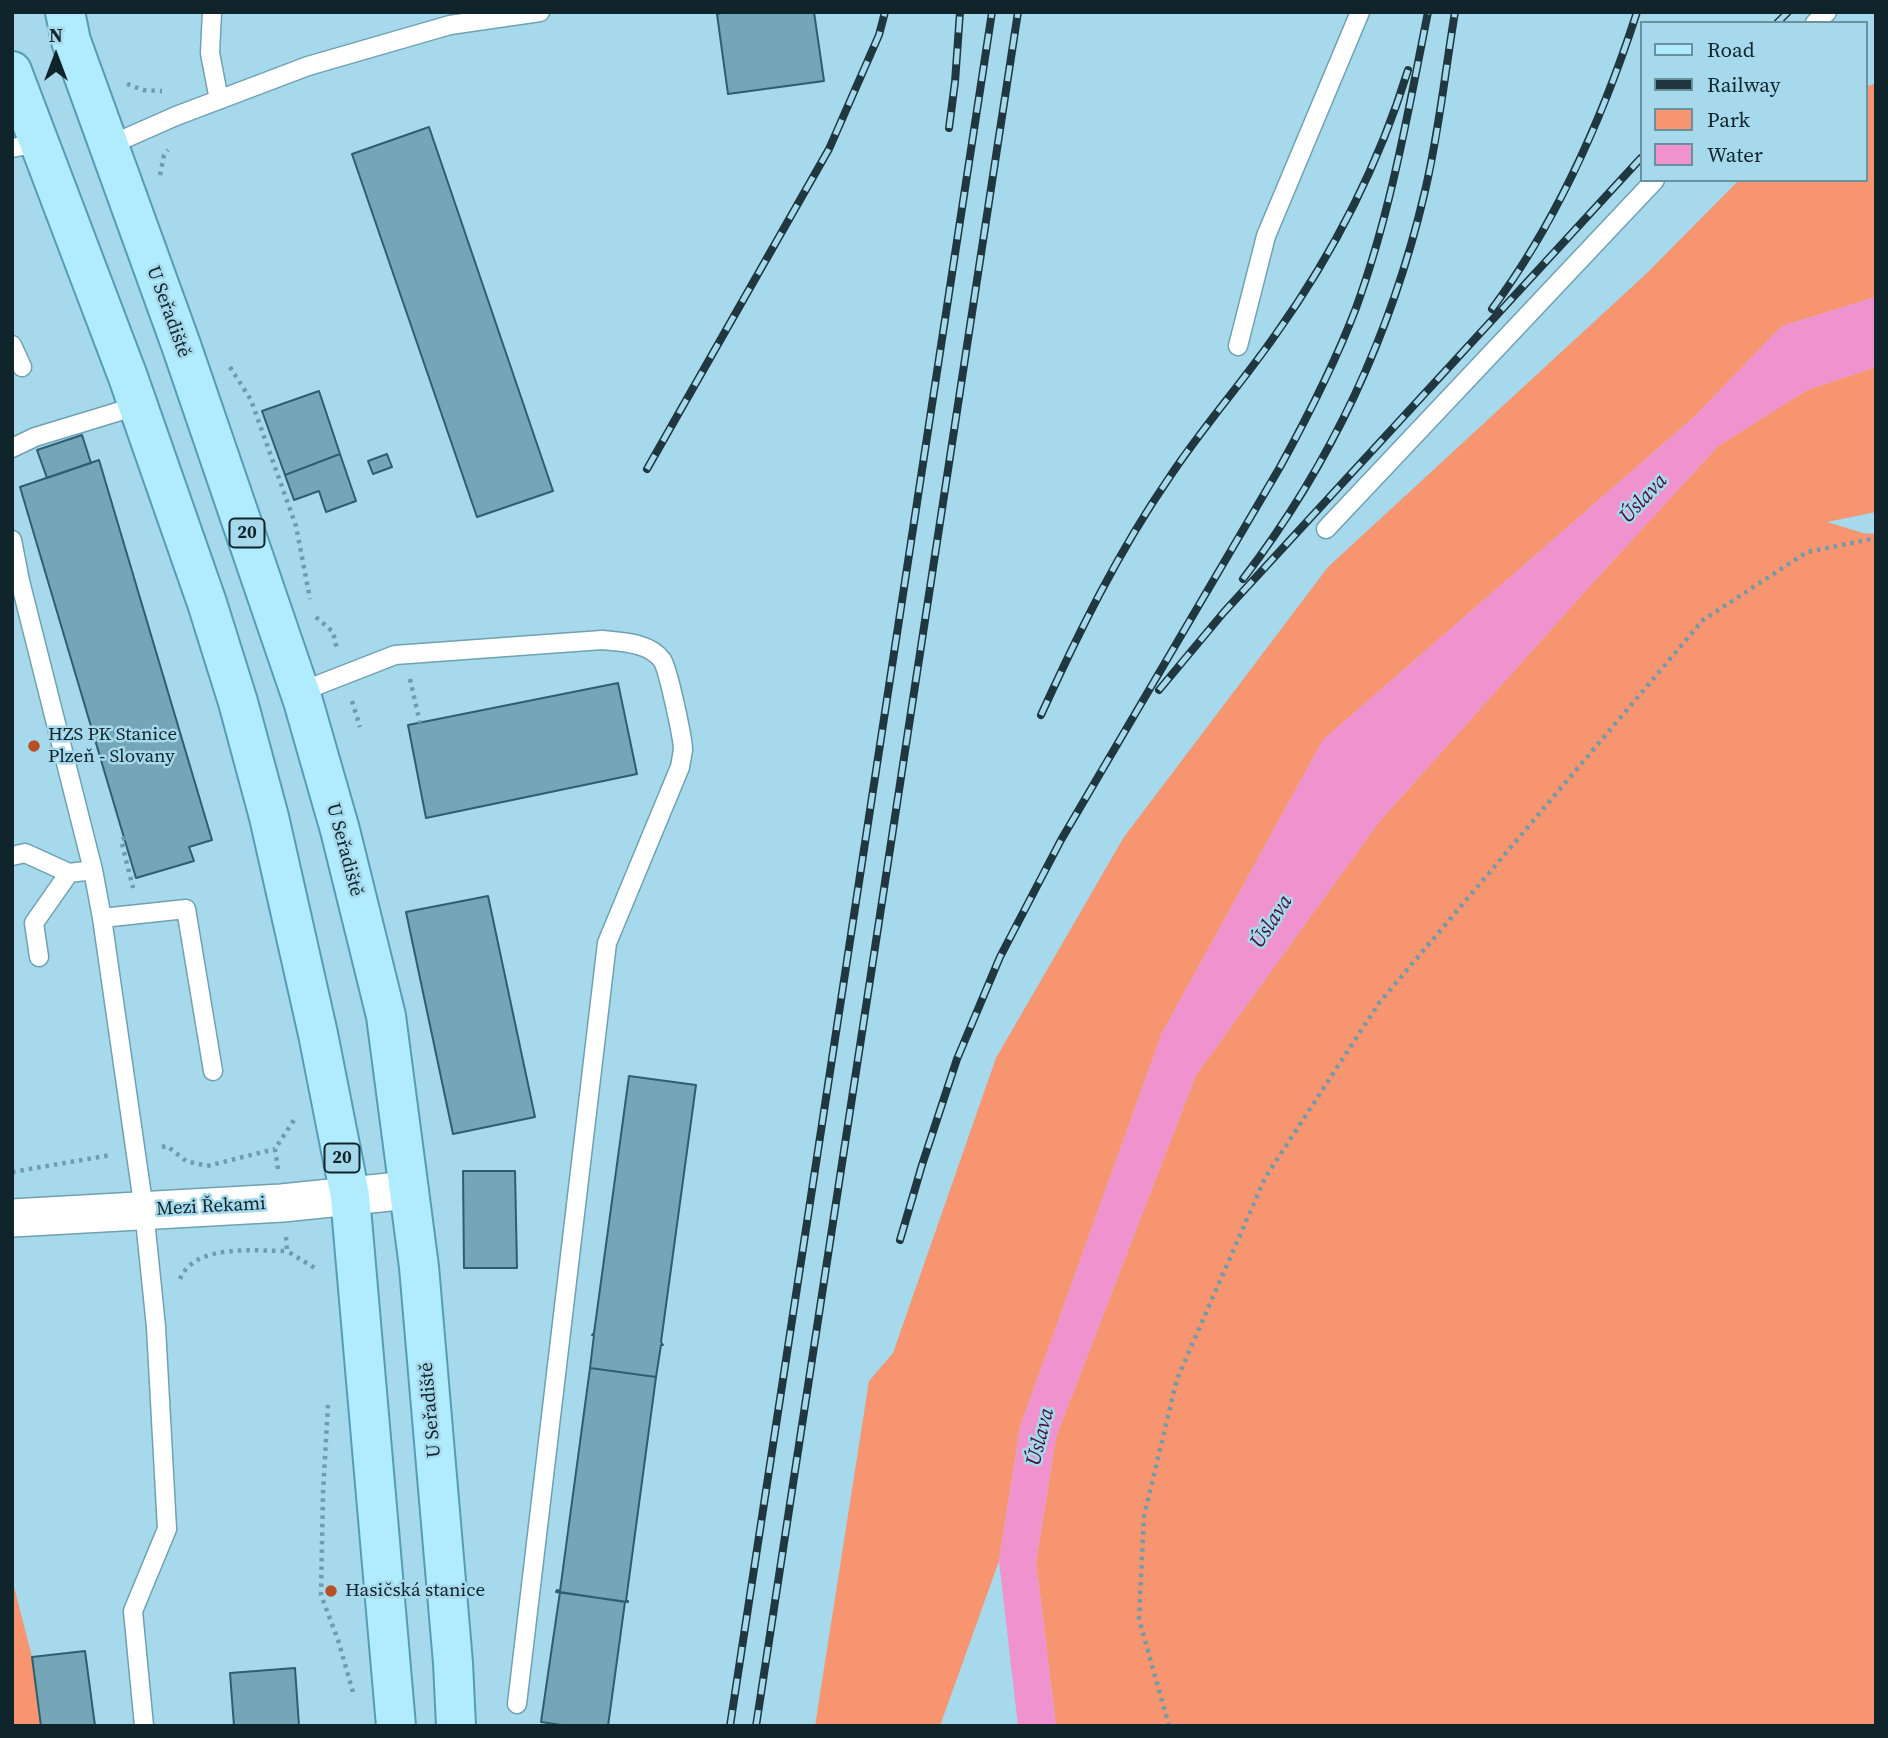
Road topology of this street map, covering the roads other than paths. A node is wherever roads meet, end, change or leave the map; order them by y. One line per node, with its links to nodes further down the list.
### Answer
1 (65, 12): 9 (main road, U Seřadiště / 20)
2 (212, 12): 7 (lane)
3 (540, 12): 5 (lane)
4 (1360, 12): 12 (lane)
5 (450, 18): 7 (lane)
6 (12, 71): 8 (main road, 20)
7 (219, 100): 9 (lane)
8 (26, 145): 14 (main road, 20)
9 (108, 146): 18 (main road, U Seřadiště / 20)
10 (1653, 182): 16 (lane)
11 (12, 345): 13 (lane)
12 (1238, 346)
13 (22, 367)
14 (137, 406): 15 (lane); 26 (main road, 20)
15 (12, 448)
16 (1325, 529)
17 (12, 540): 20 (lane)
18 (300, 692): 25 (main road, U Seřadiště / 20); 29 (lane)
19 (12, 856): 21 (lane)
20 (93, 870): 21 (lane); 22 (lane)
21 (69, 873): 23 (lane)
22 (102, 918): 24 (lane); 27 (lane)
23 (39, 957)
24 (213, 1071)
25 (409, 1190): 26 (street, Mezi Řekami); 32 (main road, U Seřadiště / 20)
26 (350, 1196): 27 (street, Mezi Řekami); 31 (main road, 20)
27 (144, 1210): 28 (street, Mezi Řekami); 30 (lane)
28 (12, 1217)
29 (517, 1704)
30 (144, 1726)
31 (396, 1726)
32 (456, 1726)

